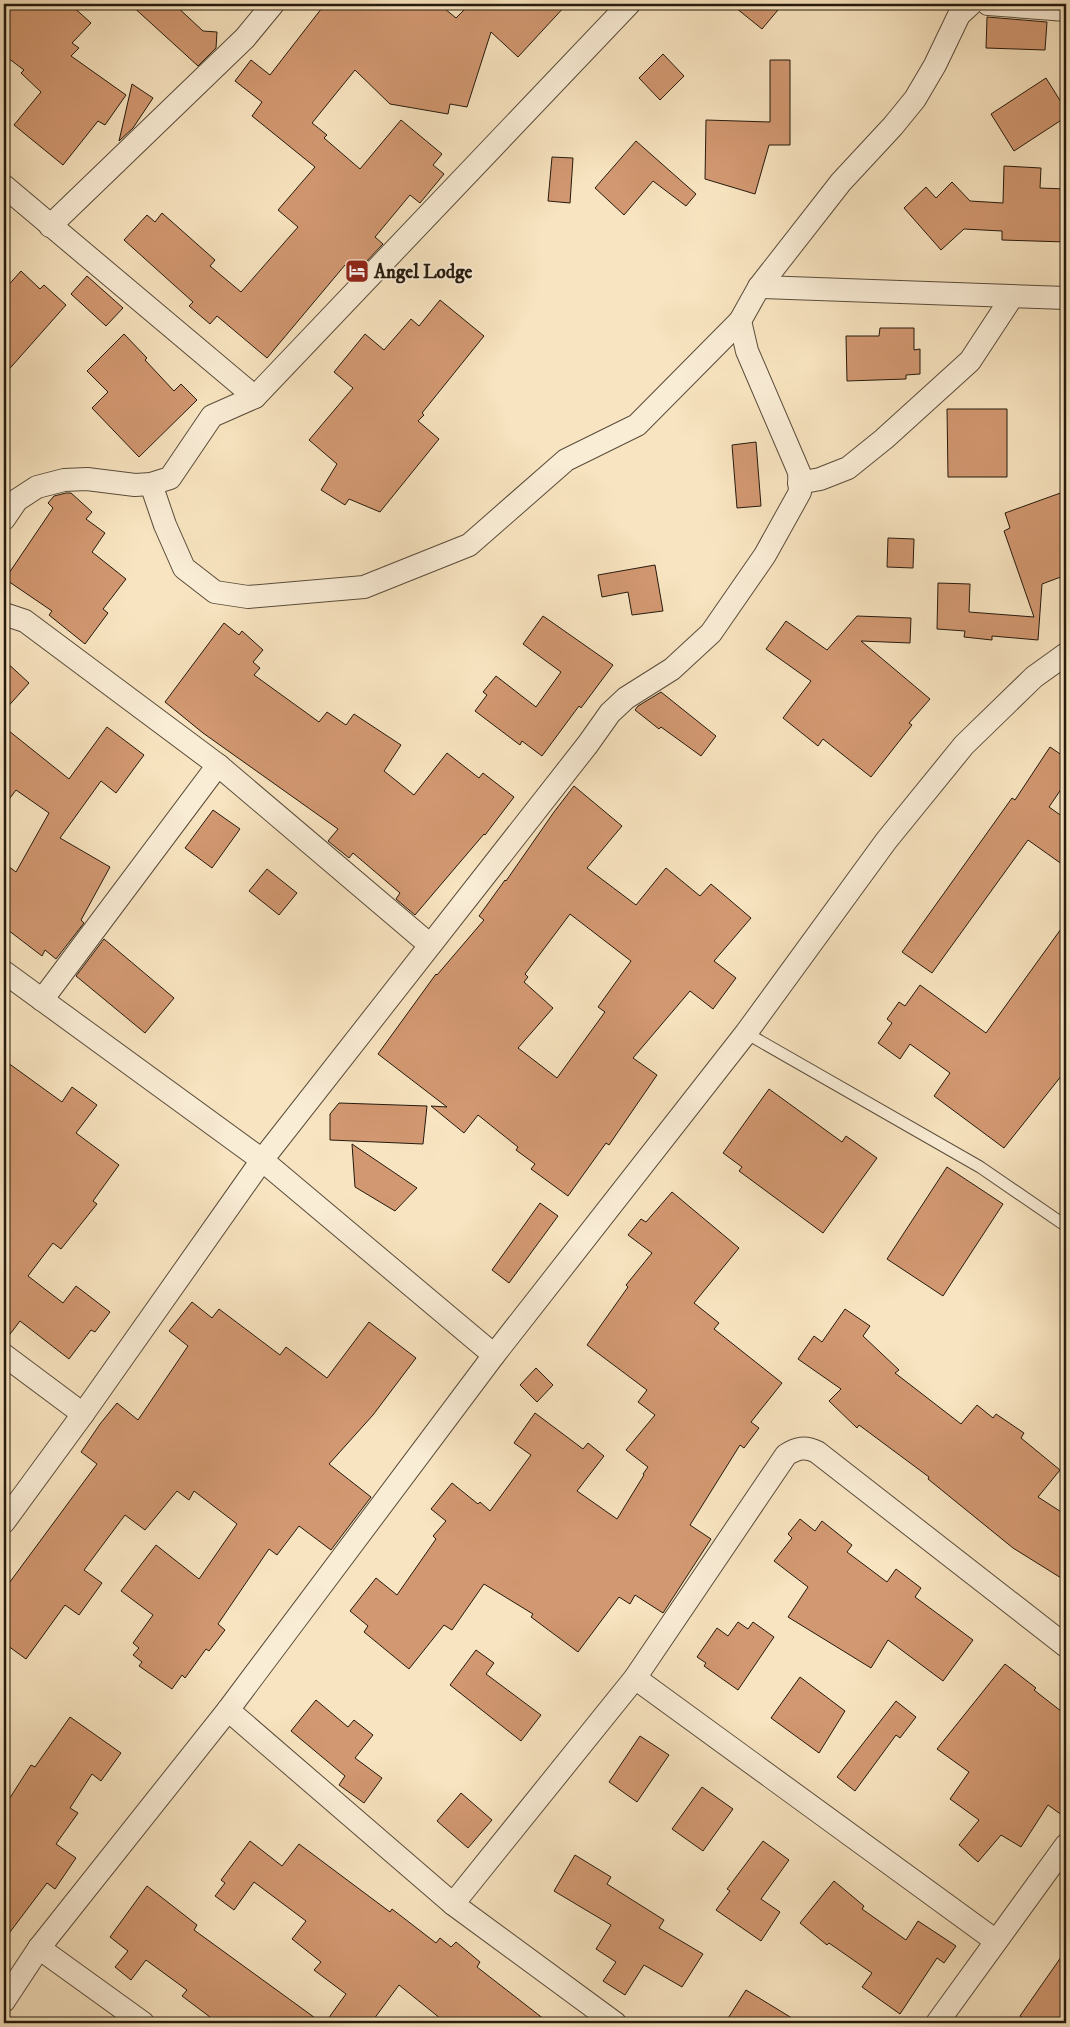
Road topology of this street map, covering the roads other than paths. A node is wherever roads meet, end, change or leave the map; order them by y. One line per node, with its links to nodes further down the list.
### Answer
1 (273, 4): 7 (street)
2 (629, 4): 12 (street)
3 (971, 4): 8 (street)
4 (988, 4): 5 (street)
5 (1066, 10)
6 (4, 186): 7 (street)
7 (50, 226): 12 (street)
8 (759, 286): 9 (street); 11 (street)
9 (1012, 297): 10 (street); 14 (street)
10 (1066, 298)
11 (740, 321): 13 (street); 14 (street)
12 (255, 397): 13 (street)
13 (151, 484): 15 (street)
14 (799, 484): 19 (street)
15 (4, 519)
16 (4, 614): 18 (street)
17 (1066, 654): 22 (street)
18 (218, 765): 19 (street); 21 (street)
19 (430, 945): 23 (street)
20 (4, 972): 21 (street)
21 (42, 1000): 23 (street)
22 (746, 1033): 24 (lane); 26 (street)
23 (262, 1160): 26 (street); 27 (street)
24 (1066, 1226)
25 (4, 1355): 27 (street)
26 (494, 1356): 31 (street)
27 (83, 1414): 28 (street)
28 (4, 1522)
29 (1066, 1646): 30 (street)
30 (635, 1678): 33 (street); 34 (street)
31 (228, 1710): 33 (street); 35 (street)
32 (1066, 1845): 34 (street)
33 (453, 1904): 38 (street)
34 (996, 1941): 39 (street)
35 (39, 1948): 36 (street); 37 (street)
36 (4, 2001)
37 (143, 2023)
38 (615, 2023)
39 (937, 2023)

